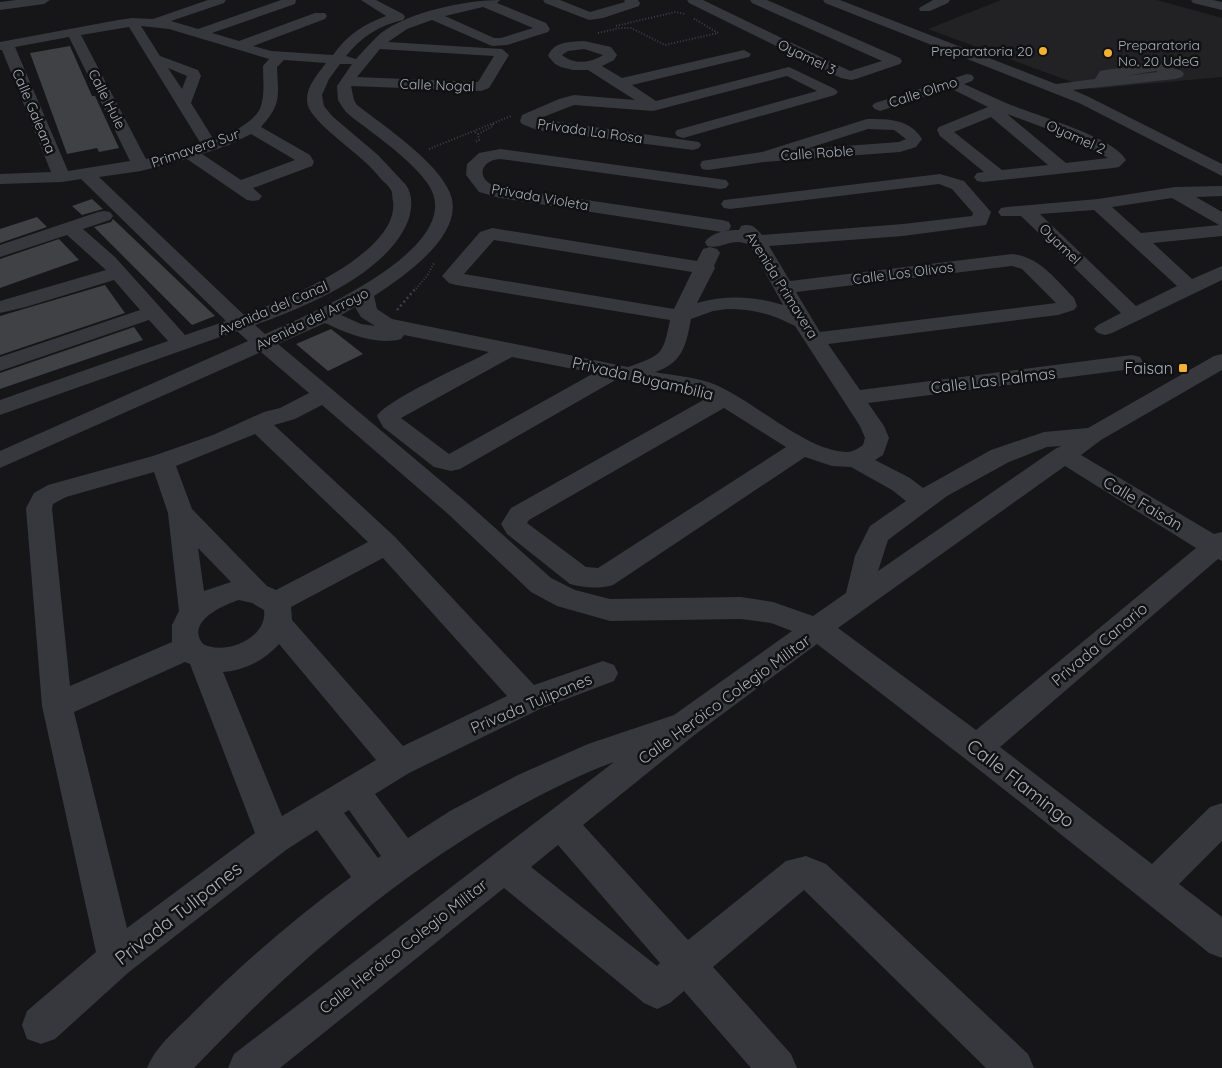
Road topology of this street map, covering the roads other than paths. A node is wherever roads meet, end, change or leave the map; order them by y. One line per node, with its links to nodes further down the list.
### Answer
1 (44, 0): 16 (street)
2 (194, 0): 15 (street)
3 (220, 0): 25 (street)
4 (290, 0): 29 (street); 34 (street)
5 (366, 0): 24 (street)
6 (549, 0): 7 (street)
7 (630, 0)
8 (693, 0): 26 (street, Oyamel 3)
9 (756, 0): 21 (street, Oyamel 3)
10 (944, 0): 20 (street)
11 (1197, 0): 19 (street)
12 (446, 1): 24 (street, Avenida del Canal)
13 (489, 1): 22 (street); 22 (street)
14 (825, 1): 42 (street)
15 (174, 2)
16 (6, 4)
17 (798, 5): 21 (street)
18 (146, 6): 25 (street)
19 (1222, 6)
20 (925, 8)
21 (780, 10): 26 (street); 26 (street, Oyamel 3)
22 (434, 16): 33 (street)
23 (121, 17): 25 (street); 28 (street); 38 (street)
24 (398, 17): 31 (street, Avenida del Canal)
25 (155, 22): 29 (street)
26 (736, 22)
27 (21, 27): 30 (street)
28 (73, 32): 30 (street); 58 (street, Calle Hule)
29 (198, 33): 34 (street)
30 (29, 40): 32 (street)
31 (348, 44): 37 (street); 41 (street, Avenida del Canal)
32 (3, 45): 62 (street, Calle Galeana)
33 (376, 45): 35 (street, Calle Nogal); 39 (street)
34 (239, 46): 37 (street)
35 (441, 50): 46 (street); 46 (street, Calle Nogal)
36 (744, 54): 44 (street)
37 (287, 56): 41 (street); 52 (street, Primavera Sur)
38 (156, 59): 48 (street); 48 (street)
39 (364, 61): 41 (street); 43 (street)
40 (590, 65): 44 (street, Avenida Primavera)
41 (330, 67): 93 (street, Avenida del Canal)
42 (980, 75): 47 (street); 49 (street, Calle Olmo); 50 (street, Oyamel 2)
43 (348, 81): 46 (street, Calle Nogal); 85 (street, Avenida del Arroyo)
44 (620, 83): 51 (street, Avenida Primavera)
45 (1100, 83): 47 (street)
46 (419, 84)
47 (1055, 89): 60 (street)
48 (184, 102): 54 (street)
49 (880, 106)
50 (997, 109): 59 (street); 59 (street, Oyamel 2); 59 (street, Oyamel 2)
51 (663, 114): 53 (street, Avenida Primavera); 53 (street, Privada La Rosa); 53 (street)
52 (252, 128): 54 (street, Primavera Sur); 66 (street)
53 (688, 139): 57 (street, Avenida Primavera)
54 (210, 146): 55 (street, Primavera Sur)
55 (189, 153): 58 (street, Primavera Sur); 66 (street)
56 (764, 157): 56 (street, Calle Roble); 57 (street, Calle Roble)
57 (708, 165): 64 (street, Avenida Primavera)
58 (141, 166): 61 (street, Primavera Sur)
59 (1062, 168)
60 (1222, 171)
61 (85, 174): 62 (street, Primavera Sur); 93 (street)
62 (62, 177): 63 (street, Primavera Sur)
63 (0, 179)
64 (720, 184): 74 (street, Avenida Primavera); 74 (street, Privada Violeta)
65 (1222, 185): 67 (street, Oyamel)
66 (240, 187): 70 (street)
67 (1202, 190): 68 (street, Oyamel); 69 (street, Oyamel)
68 (1222, 191)
69 (1175, 192): 71 (street, Oyamel); 73 (street)
70 (256, 199)
71 (1098, 204): 77 (street); 90 (street, Oyamel)
72 (104, 216): 75 (street)
73 (1222, 220)
74 (725, 221): 78 (street, Avenida Primavera); 78 (street); 78 (street); 81 (street)
75 (69, 227): 79 (street); 80 (street)
76 (1222, 230): 77 (street)
77 (1139, 239): 84 (street)
78 (757, 241): 83 (street, Avenida Primavera)
79 (0, 251)
80 (113, 267): 86 (street); 87 (street); 88 (street)
81 (705, 268): 91 (street); 91 (street)
82 (1222, 272): 84 (street)
83 (784, 288): 92 (street, Avenida Primavera); 96 (street, Calle Los Olivos)
84 (1191, 288): 90 (street)
85 (364, 295): 89 (street, Avenida del Arroyo); 95 (street, Privada Bugambilia)
86 (0, 301)
87 (0, 307)
88 (154, 312): 97 (street); 103 (street)
89 (325, 315): 95 (street, Privada Bugambilia); 98 (street, Avenida del Arroyo)
90 (1134, 315): 94 (street)
91 (682, 316): 92 (street); 99 (street)
92 (803, 322): 96 (street, Avenida Primavera)
93 (241, 324): 98 (street); 108 (street, Avenida del Canal)
94 (1105, 329)
95 (425, 333): 100 (street, Privada Bugambilia)
96 (816, 339): 107 (street, Avenida Primavera)
97 (178, 340)
98 (264, 343): 105 (street); 114 (street, Avenida del Arroyo)
99 (675, 347): 104 (street); 106 (street)
100 (509, 350): 104 (street, Privada Bugambilia); 104 (street)
101 (1222, 361): 110 (street, Calle Heróico Colegio Militar)
102 (1132, 362): 107 (street, Calle Las Palmas)
103 (0, 364)
104 (624, 372): 106 (street, Privada Bugambilia)
105 (320, 392): 109 (street); 123 (street)
106 (725, 398): 111 (street, Privada Bugambilia); 111 (street)
107 (854, 398): 112 (street, Avenida Primavera)
108 (0, 408)
109 (266, 421): 115 (street); 118 (street)
110 (1093, 434): 113 (street, Calle Heróico Colegio Militar); 116 (street)
111 (804, 448): 112 (street, Privada Bugambilia)
112 (865, 455): 116 (street)
113 (1064, 455): 119 (street, Calle Faisán); 120 (street, Calle Heróico Colegio Militar)
114 (0, 460)
115 (162, 462): 117 (street); 127 (street)
116 (931, 495): 120 (street)
117 (181, 513): 121 (street); 122 (street)
118 (386, 544): 121 (street); 126 (street)
119 (1220, 546): 129 (street, Privada Canario)
120 (859, 598): 123 (street, Calle Heróico Colegio Militar)
121 (269, 606): 122 (street); 124 (street); 130 (street)
122 (193, 613): 124 (street)
123 (818, 629): 128 (street, Calle Heróico Colegio Militar); 129 (street, Calle Flamingo)
124 (195, 652): 127 (street); 135 (street)
125 (603, 673): 126 (street, Privada Tulipanes)
126 (529, 700): 130 (street, Privada Tulipanes)
127 (57, 706): 141 (street)
128 (686, 724): 134 (street, Calle Heróico Colegio Militar); 136 (street)
129 (977, 748): 139 (street, Calle Flamingo)
130 (398, 763): 131 (street, Privada Tulipanes)
131 (353, 788): 132 (street, Privada Tulipanes); 136 (street)
132 (320, 808): 135 (street, Privada Tulipanes); 138 (street)
133 (1222, 818): 139 (street)
134 (560, 823): 137 (street, Calle Heróico Colegio Militar); 142 (street)
135 (274, 839): 141 (street, Privada Tulipanes)
136 (403, 860): 138 (street)
137 (504, 867): 142 (street); 145 (street, Calle Heróico Colegio Militar)
138 (373, 879): 144 (street)
139 (1152, 887): 140 (street, Calle Flamingo)
140 (1222, 940)
141 (116, 959): 143 (street, Privada Tulipanes)
142 (687, 965): 146 (street); 147 (street)
143 (41, 1025)
144 (167, 1068)
145 (248, 1068)
146 (777, 1068)
147 (1014, 1068)

